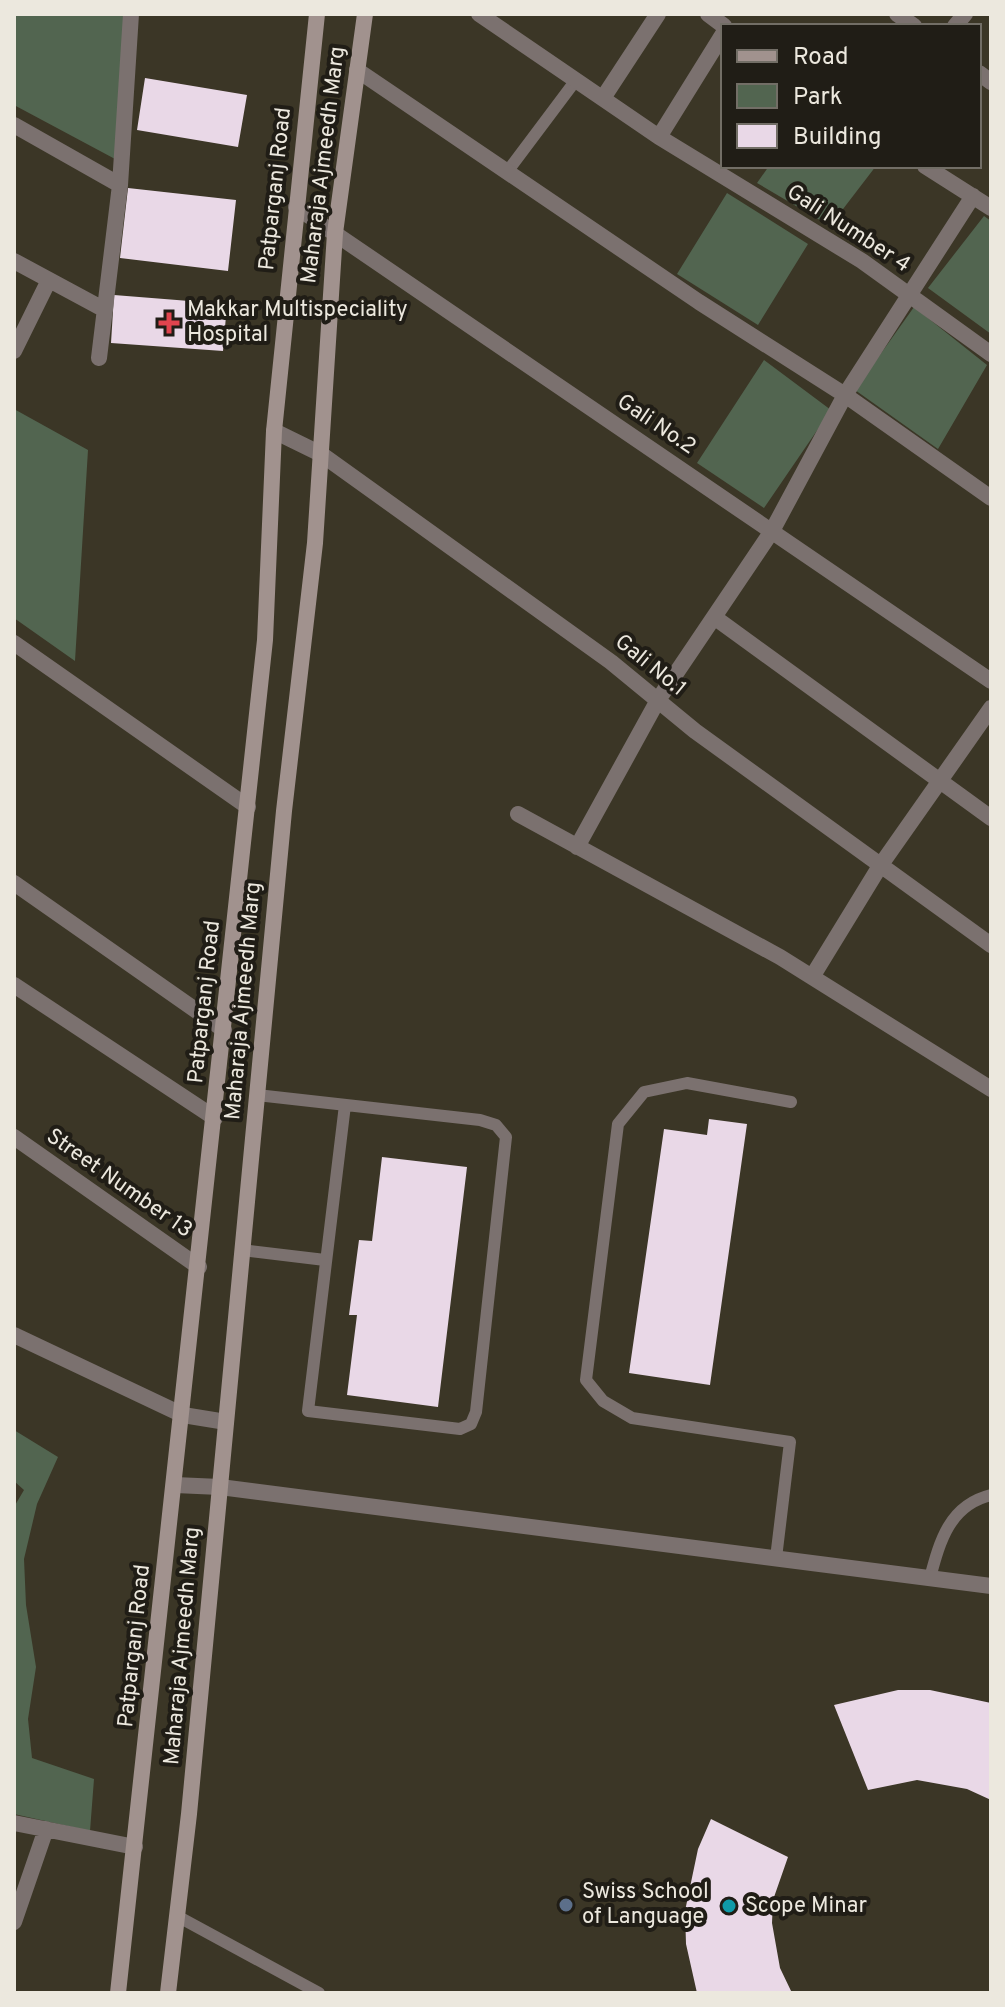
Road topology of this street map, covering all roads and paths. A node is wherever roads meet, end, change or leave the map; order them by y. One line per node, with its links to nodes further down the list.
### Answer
1 (131, 14): 14 (street)
2 (317, 14): 16 (main road, Patparganj Road)
3 (365, 14): 7 (main road, Maharaja Ajmeedh Marg)
4 (479, 14): 8 (street, Gali Number 4)
5 (658, 14): 9 (street)
6 (721, 37): 11 (street)
7 (357, 70): 13 (street); 18 (main road, Maharaja Ajmeedh Marg)
8 (576, 80): 9 (street, Gali Number 4); 13 (lane)
9 (603, 98): 11 (street, Gali Number 4)
10 (14, 125): 14 (street)
11 (659, 137): 21 (street, Gali Number 4)
12 (928, 168): 15 (street)
13 (507, 172): 26 (street)
14 (120, 185): 22 (street)
15 (973, 196): 17 (street); 21 (street)
16 (296, 207): 18 (street, Gali No.2); 27 (main road, Patparganj Road)
17 (991, 208)
18 (335, 233): 28 (main road, Maharaja Ajmeedh Marg); 30 (street, Gali No.2)
19 (14, 261): 20 (street)
20 (49, 280): 22 (street); 23 (street)
21 (907, 294): 24 (street, Gali Number 4); 26 (street)
22 (105, 310): 25 (street)
23 (14, 351)
24 (991, 354)
25 (99, 358)
26 (845, 395): 29 (street); 30 (street)
27 (274, 431): 28 (street, Gali No.1); 37 (main road, Patparganj Road)
28 (321, 454): 34 (street, Gali No.1); 48 (main road, Maharaja Ajmeedh Marg)
29 (991, 498)
30 (772, 531): 31 (street); 33 (street, Gali No.2)
31 (714, 617): 34 (street); 36 (street)
32 (14, 643): 37 (street)
33 (991, 681)
34 (658, 700): 40 (street); 41 (street, Gali No.1)
35 (991, 708): 36 (street)
36 (940, 784): 39 (street); 41 (street)
37 (248, 807): 46 (main road, Patparganj Road)
38 (518, 814): 40 (street)
39 (991, 818)
40 (577, 847): 44 (street)
41 (880, 866): 43 (street, Gali No.1); 44 (street)
42 (14, 883): 46 (street)
43 (991, 945)
44 (812, 977): 47 (street)
45 (14, 985): 51 (street)
46 (224, 1030): 51 (main road, Patparganj Road)
47 (991, 1089)
48 (257, 1095): 50 (lane); 53 (main road, Maharaja Ajmeedh Marg)
49 (791, 1102): 62 (lane)
50 (345, 1105): 54 (lane); 54 (lane)
51 (215, 1118): 55 (main road, Patparganj Road)
52 (14, 1137): 55 (street, Street Number 13)
53 (242, 1250): 54 (lane); 58 (main road, Maharaja Ajmeedh Marg)
54 (325, 1260)
55 (199, 1267): 57 (main road, Patparganj Road)
56 (14, 1335): 57 (street)
57 (183, 1415): 58 (street); 59 (main road, Patparganj Road)
58 (226, 1422): 60 (main road, Maharaja Ajmeedh Marg)
59 (175, 1485): 60 (street); 67 (main road, Patparganj Road)
60 (220, 1487): 62 (street); 68 (main road, Maharaja Ajmeedh Marg)
61 (991, 1495): 63 (lane)
62 (776, 1558): 63 (street)
63 (930, 1578): 64 (street)
64 (991, 1586)
65 (14, 1823): 66 (street)
66 (46, 1829): 67 (street); 69 (street)
67 (135, 1847): 70 (main road, Patparganj Road)
68 (177, 1916): 71 (main road, Maharaja Ajmeedh Marg); 72 (lane)
69 (14, 1922)
70 (118, 1993)
71 (168, 1993)
72 (319, 1993)

